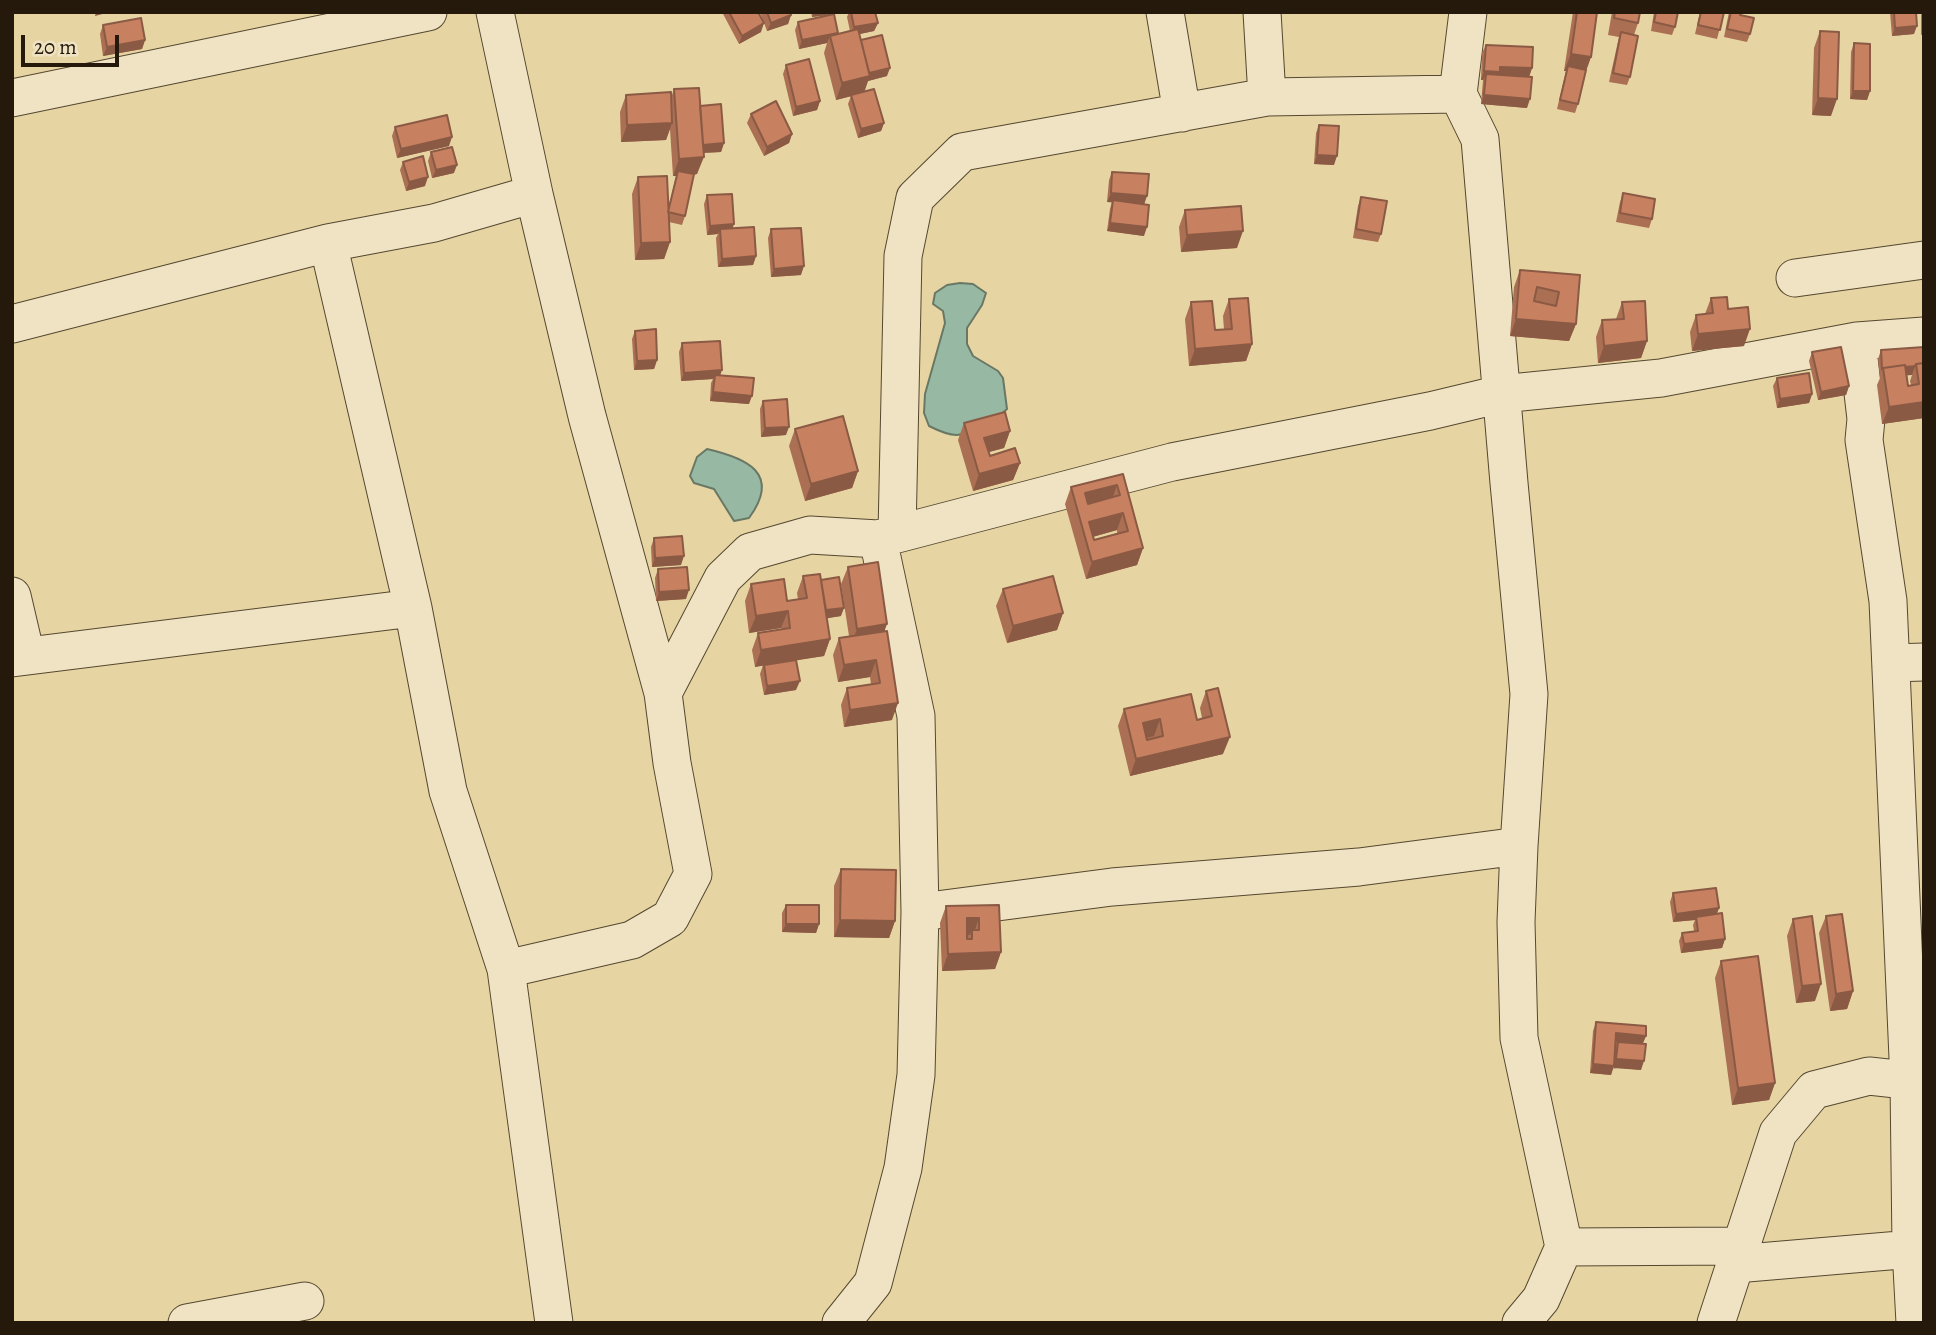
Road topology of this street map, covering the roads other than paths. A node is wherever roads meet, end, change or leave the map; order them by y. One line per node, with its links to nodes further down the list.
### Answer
1 (428, 12): 8 (street)
2 (495, 12): 10 (street)
3 (1165, 12): 9 (street)
4 (1262, 12): 7 (street)
5 (1468, 12): 6 (street)
6 (1458, 94): 7 (street); 17 (street)
7 (1267, 97): 9 (street)
8 (12, 98)
9 (1182, 113): 18 (street)
10 (534, 194): 11 (street); 23 (street)
11 (327, 243): 14 (street); 20 (street)
12 (1924, 260): 13 (street)
13 (1795, 278)
14 (12, 324)
15 (1924, 336): 16 (street)
16 (1857, 341): 17 (street); 22 (street)
17 (1502, 394): 18 (street); 24 (street)
18 (887, 536): 23 (street); 25 (street)
19 (12, 596): 21 (street)
20 (413, 608): 21 (street); 26 (street)
21 (19, 657)
22 (1908, 663): 27 (street)
23 (663, 693): 26 (street)
24 (1519, 846): 25 (street); 29 (street)
25 (920, 912): 35 (street)
26 (506, 969): 34 (street)
27 (1915, 1019): 28 (street)
28 (1916, 1082): 30 (street); 31 (street)
29 (1564, 1247): 31 (street); 36 (street)
30 (1917, 1249): 31 (street); 38 (street)
31 (1738, 1255): 37 (street)
32 (305, 1301): 33 (street)
33 (187, 1323)
34 (554, 1323)
35 (841, 1323)
36 (1521, 1323)
37 (1716, 1323)
38 (1915, 1323)

